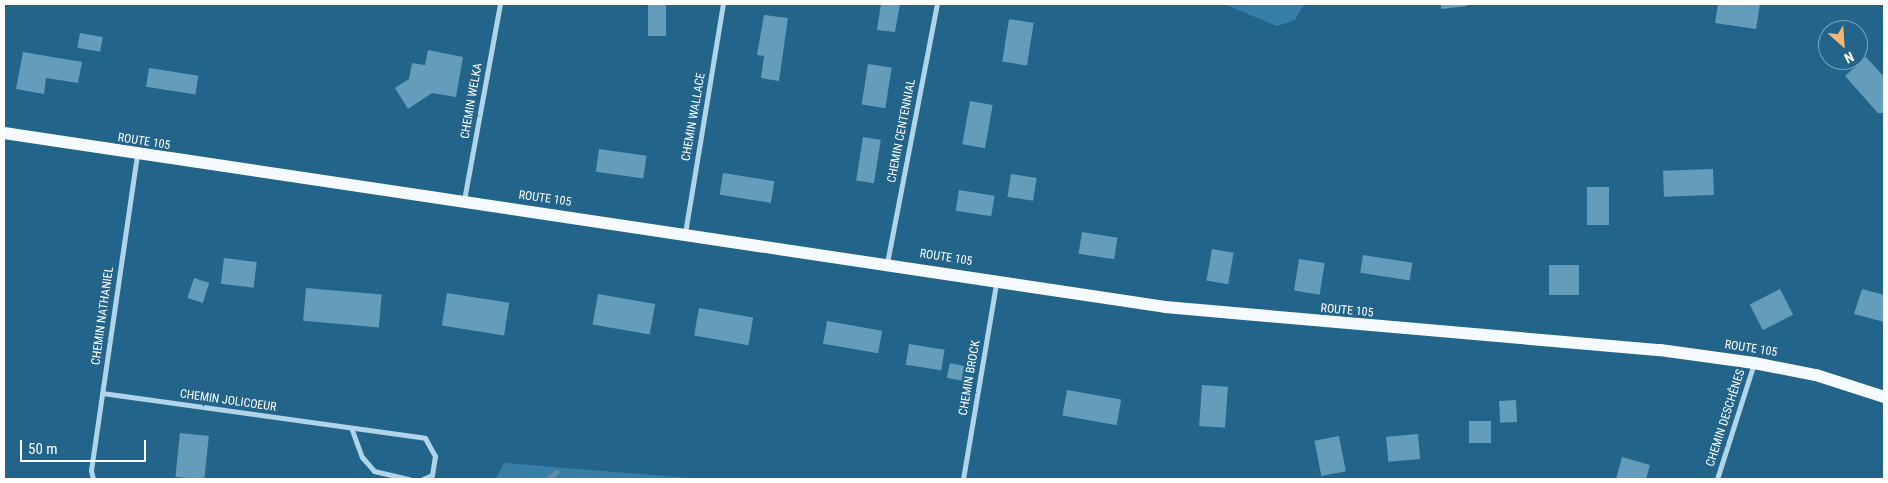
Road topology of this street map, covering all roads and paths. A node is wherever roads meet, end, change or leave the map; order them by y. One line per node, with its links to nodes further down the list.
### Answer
1 (500, 4): 6 (street, CHEMIN WELKA)
2 (723, 4): 7 (street, CHEMIN WALLACE)
3 (936, 4): 8 (street, CHEMIN CENTENNIAL)
4 (4, 133): 5 (main road, ROUTE 105)
5 (137, 155): 6 (main road, ROUTE 105); 11 (street, CHEMIN NATHANIEL)
6 (464, 201): 7 (main road, ROUTE 105)
7 (684, 234): 8 (main road, ROUTE 105)
8 (887, 263): 9 (main road, ROUTE 105)
9 (997, 280): 10 (main road, ROUTE 105); 17 (street, CHEMIN BROCK)
10 (1754, 363): 12 (main road, ROUTE 105); 18 (street, CHEMIN DESCHÊNES)
11 (102, 393): 13 (street, CHEMIN JOLICOEUR); 14 (street, CHEMIN NATHANIEL)
12 (1884, 397)
13 (352, 430): 15 (street); 16 (street, CHEMIN JOLICOEUR)
14 (93, 479)
15 (409, 479)
16 (423, 479)
17 (963, 479)
18 (1717, 479)

